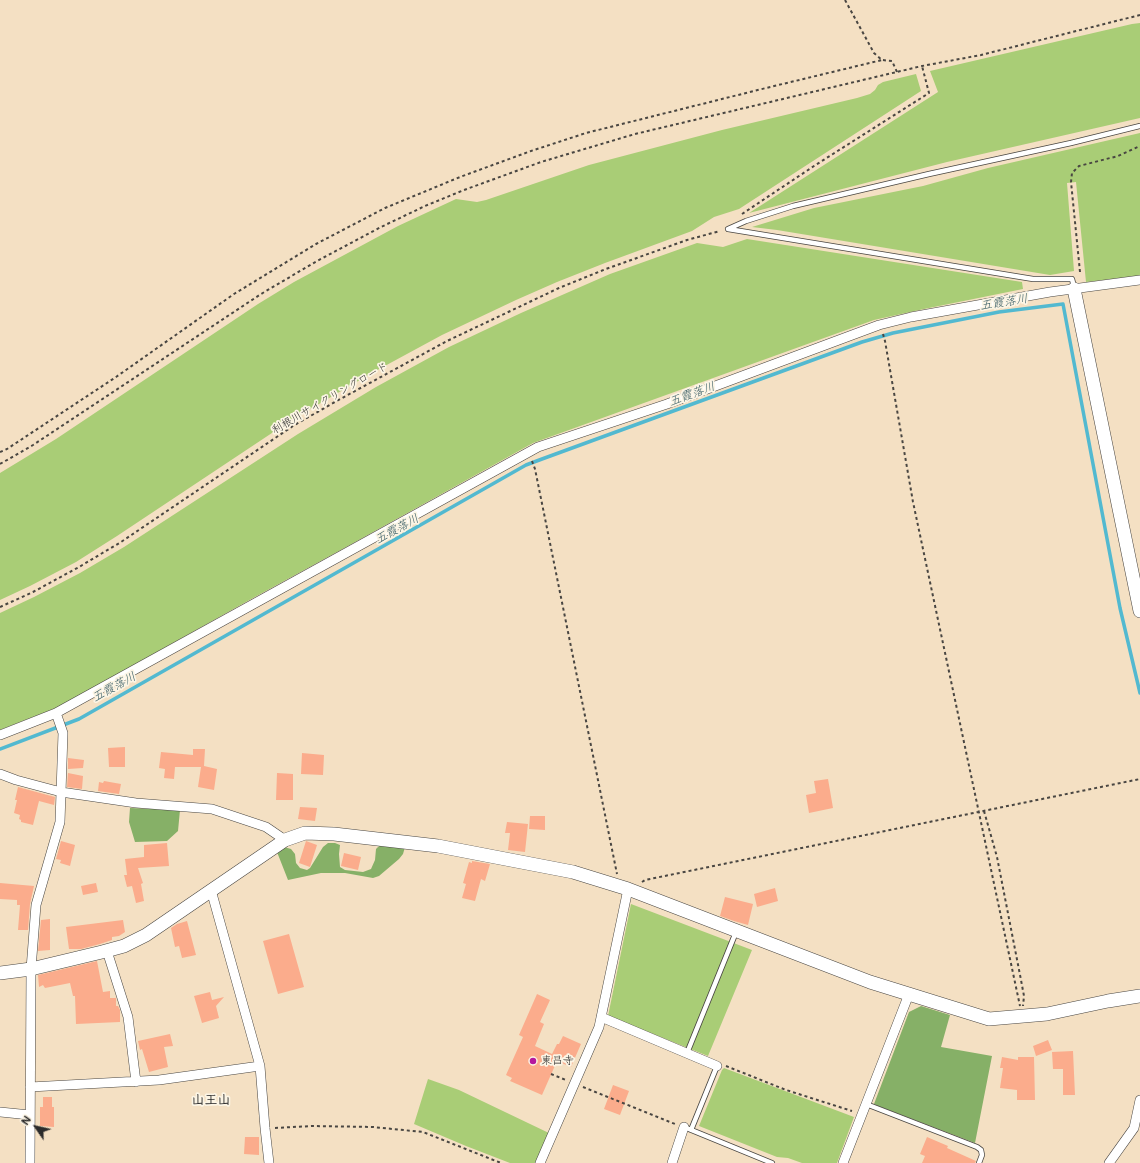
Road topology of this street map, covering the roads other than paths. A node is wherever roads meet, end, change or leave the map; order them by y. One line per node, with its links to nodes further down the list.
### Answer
1 (1140, 126): 3 (lane)
2 (1140, 280): 3 (street)
3 (1074, 289): 4 (street); 5 (street)
4 (1140, 611)
5 (57, 716): 6 (street); 8 (street)
6 (0, 735)
7 (0, 774): 8 (street)
8 (62, 792): 9 (street); 14 (street)
9 (285, 840): 10 (street); 11 (street)
10 (628, 889): 12 (street); 18 (street)
11 (211, 890): 13 (street); 20 (street)
12 (736, 931): 16 (street); 19 (lane)
13 (107, 951): 14 (street); 22 (street)
14 (31, 969): 15 (street); 23 (street)
15 (0, 973)
16 (909, 994): 17 (street); 25 (street)
17 (1140, 996)
18 (602, 1017): 19 (street); 31 (street)
19 (687, 1053): 21 (street)
20 (260, 1066): 22 (street); 30 (street)
21 (717, 1066): 28 (lane)
22 (136, 1082): 23 (street)
23 (30, 1088): 27 (street)
24 (1140, 1100): 36 (street)
25 (866, 1104): 34 (street); 35 (lane)
26 (0, 1112): 27 (street)
27 (30, 1115): 29 (street)
28 (688, 1129): 32 (street); 33 (lane)
29 (30, 1163)
30 (269, 1163)
31 (540, 1163)
32 (672, 1163)
33 (772, 1163)
34 (843, 1163)
35 (979, 1163)
36 (1109, 1163)

